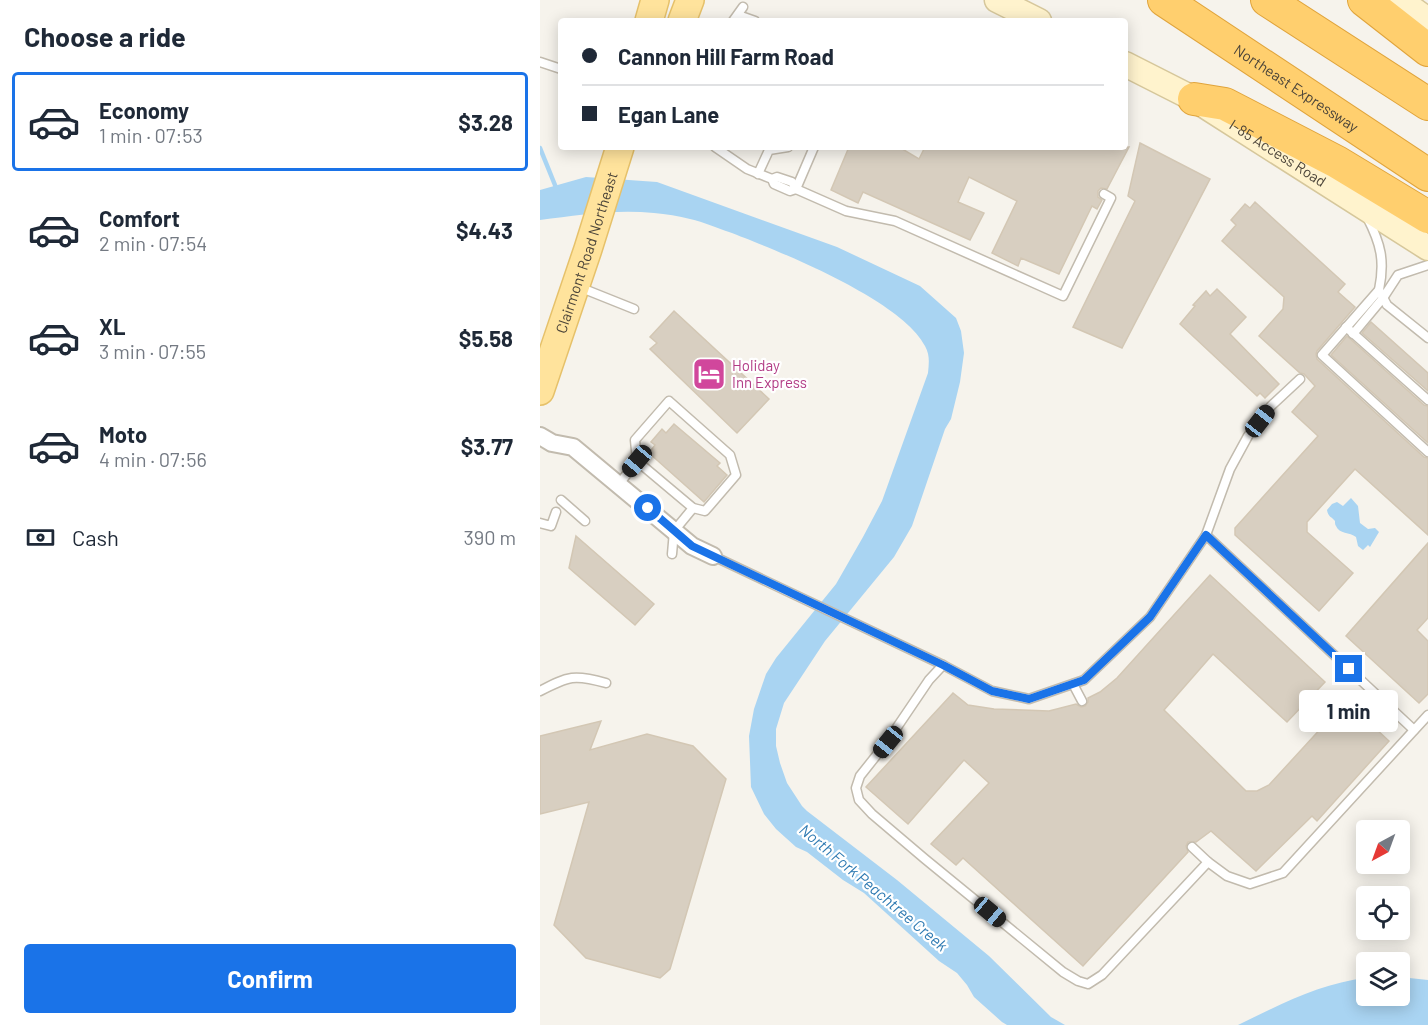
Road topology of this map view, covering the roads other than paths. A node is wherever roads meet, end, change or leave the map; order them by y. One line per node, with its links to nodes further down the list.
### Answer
1 (655, 0): 8 (main road)
2 (690, 0): 9 (main road)
3 (997, 0): 10 (main road)
4 (1164, 0): 23 (highway, Northeast Expressway)
5 (1267, 0): 17 (highway)
6 (1364, 0): 12 (highway)
7 (1400, 0): 11 (main road)
8 (650, 18)
9 (683, 18)
10 (1033, 18)
11 (1428, 20)
12 (1428, 50)
13 (540, 62): 15 (lane)
14 (1128, 66): 16 (main road, I-85 Access Road)
15 (558, 68)
16 (1194, 99): 26 (main road, I-85 Access Road); 27 (highway)
17 (1428, 104)
18 (619, 150): 30 (main road, Clairmont Road Northeast)
19 (719, 150): 22 (lane)
20 (768, 150): 22 (lane)
21 (813, 150): 24 (lane)
22 (758, 174): 24 (lane)
23 (1428, 176)
24 (796, 189): 25 (lane)
25 (1104, 194)
26 (1361, 205): 28 (main road, I-85 Access Road); 31 (lane)
27 (1428, 217)
28 (1428, 248)
29 (1428, 265): 31 (lane)
30 (576, 286): 32 (lane); 36 (main road, Clairmont Road Northeast)
31 (1381, 294): 33 (lane); 34 (lane)
32 (634, 309)
33 (1350, 330): 37 (lane); 39 (lane)
34 (1428, 338)
35 (1300, 379): 48 (lane)
36 (540, 392)
37 (1428, 400)
38 (540, 436): 41 (street)
39 (1428, 452)
40 (637, 461): 41 (lane); 43 (lane); 43 (lane)
41 (619, 483): 47 (street)
42 (561, 500): 45 (lane)
43 (693, 508): 47 (lane)
44 (556, 512): 46 (lane)
45 (585, 521)
46 (540, 523)
47 (674, 531): 49 (lane); 50 (street)
48 (1206, 535): 53 (lane); 57 (lane)
49 (672, 554)
50 (713, 556): 51 (lane)
51 (943, 665): 53 (lane); 59 (lane)
52 (606, 683): 54 (lane)
53 (1073, 684): 55 (lane)
54 (540, 691)
55 (1082, 701)
56 (1428, 715): 57 (lane)
57 (1414, 730): 59 (lane)
58 (1192, 847): 59 (lane)
59 (1208, 862)

